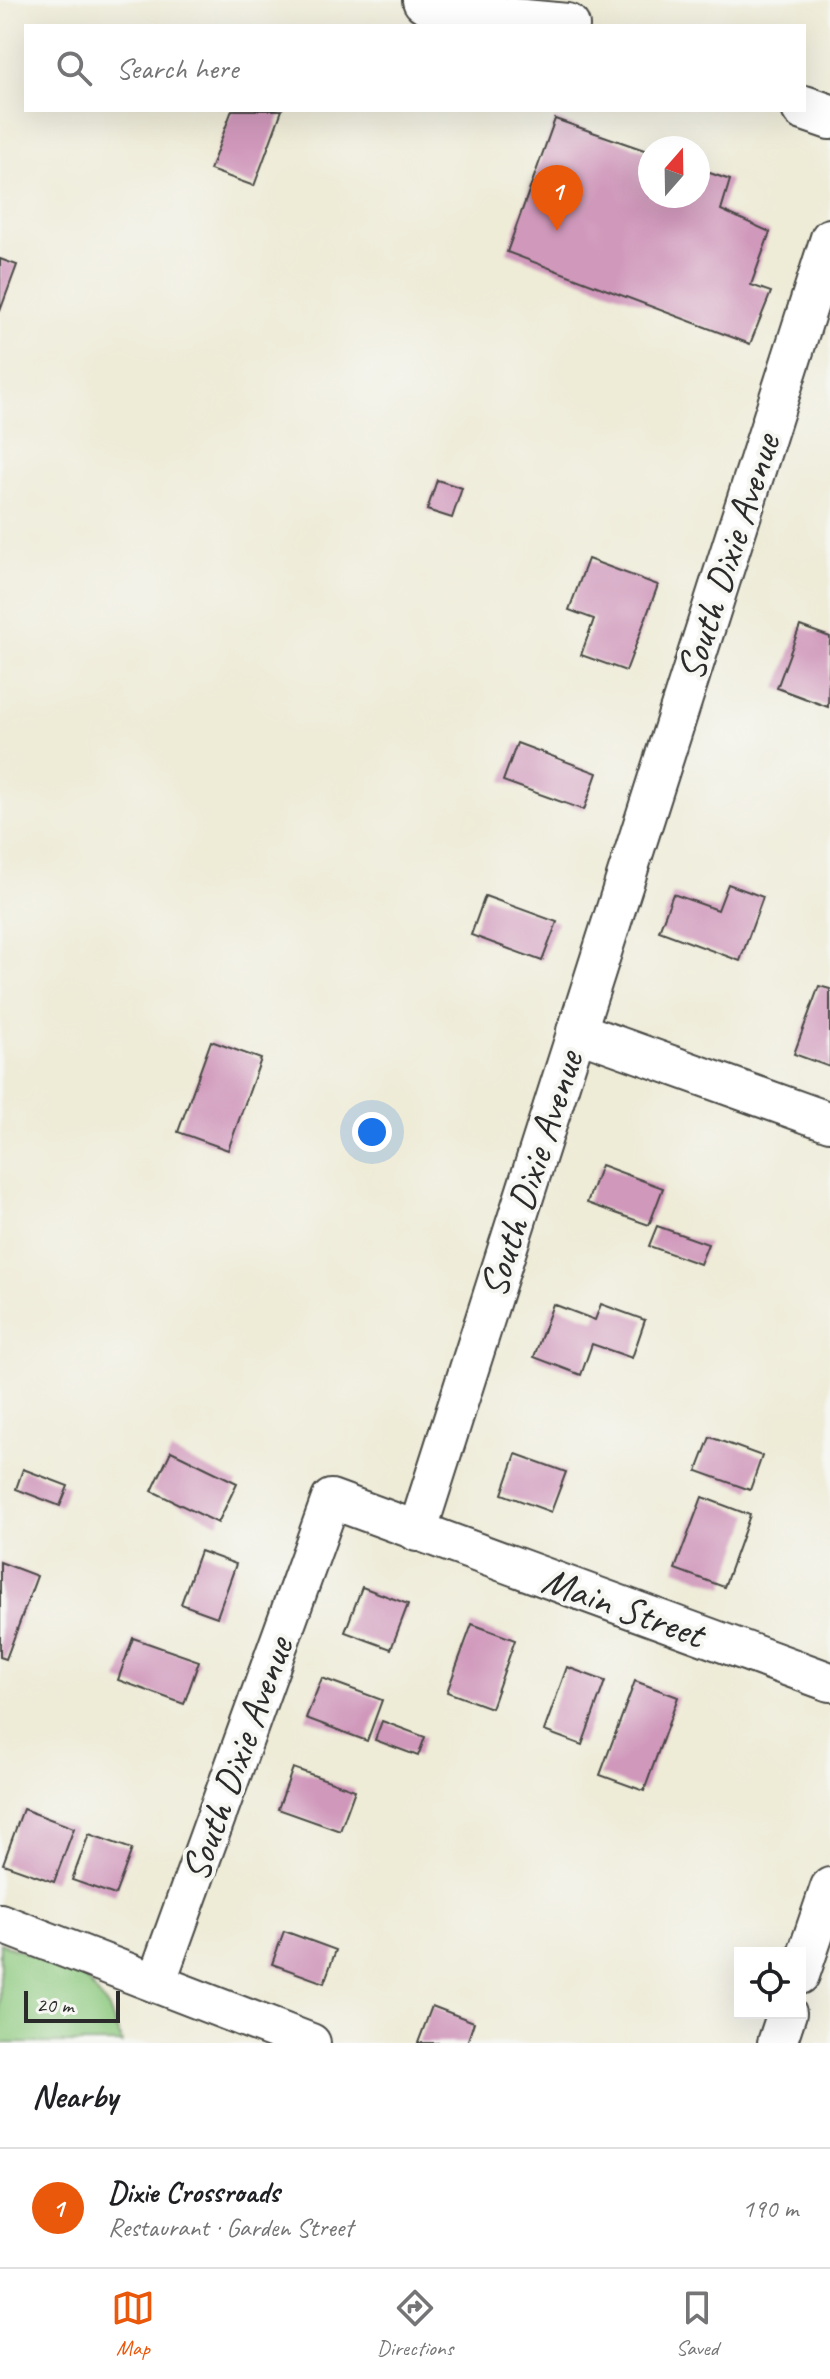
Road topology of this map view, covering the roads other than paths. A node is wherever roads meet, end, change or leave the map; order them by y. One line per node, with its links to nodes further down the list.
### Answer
1 (425, 0): 3 (main road)
2 (539, 0): 4 (main road)
3 (546, 24)
4 (575, 24)
5 (806, 109): 6 (main road)
6 (830, 117)
7 (830, 238): 8 (street, South Dixie Avenue)
8 (576, 1031): 9 (street); 10 (street, South Dixie Avenue)
9 (830, 1122)
10 (417, 1532): 11 (street, Main Street); 15 (street, South Dixie Avenue)
11 (830, 1682)
12 (830, 1887): 14 (street)
13 (0, 1923): 15 (street)
14 (806, 1957)
15 (156, 1983): 17 (street)
16 (785, 2019): 18 (street)
17 (311, 2043)
18 (777, 2043)

